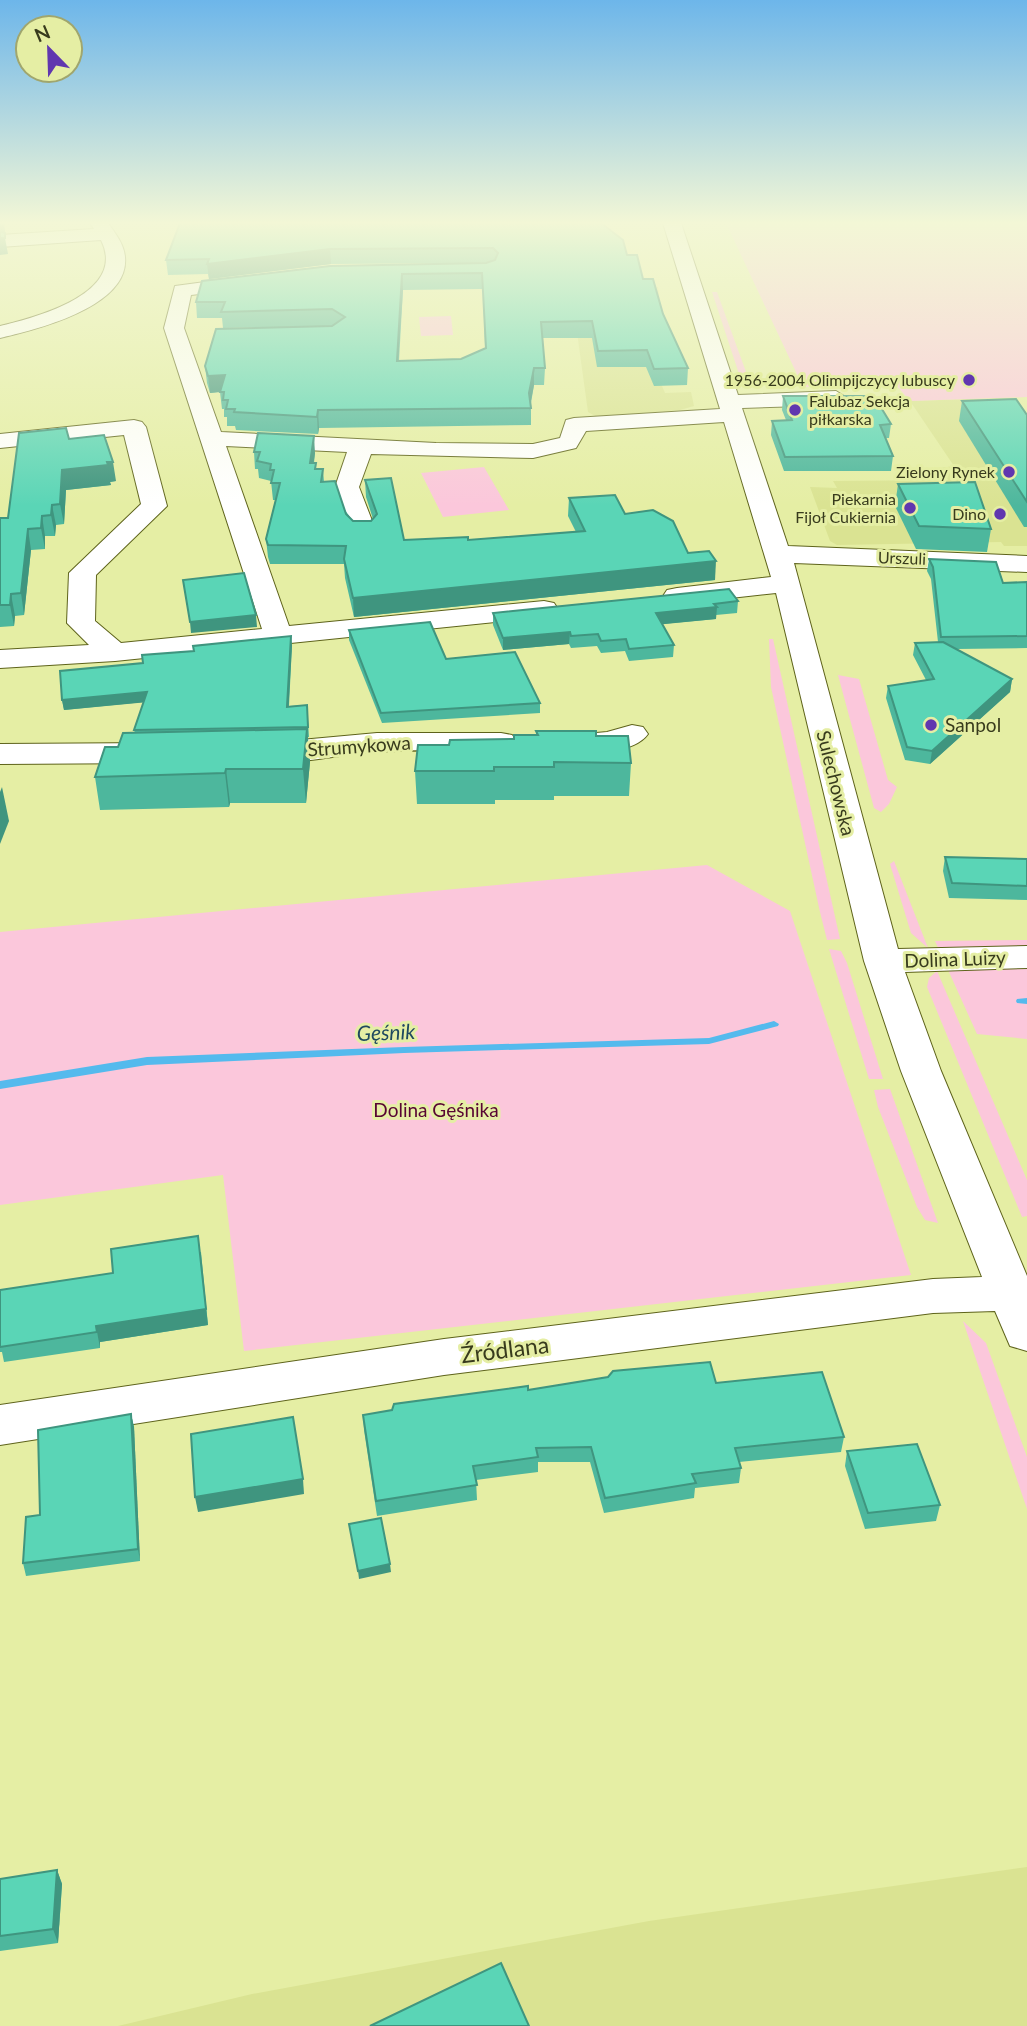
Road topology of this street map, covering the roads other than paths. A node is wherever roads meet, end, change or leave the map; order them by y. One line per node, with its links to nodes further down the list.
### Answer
1 (51, 318): 4 (street)
2 (174, 318): 5 (street)
3 (701, 318): 8 (street, Sulechowska)
4 (0, 332)
5 (177, 337): 6 (street); 9 (street)
6 (203, 337)
7 (863, 397): 8 (street)
8 (729, 408): 11 (street); 14 (street, Sulechowska)
9 (210, 438): 11 (street); 17 (street)
10 (0, 441): 18 (street)
11 (360, 447): 12 (street)
12 (363, 531)
13 (1027, 564): 14 (street, Urszuli)
14 (782, 569): 15 (street); 25 (street, Sulechowska)
15 (655, 598)
16 (568, 606): 17 (street)
17 (278, 635): 18 (street)
18 (115, 652): 19 (street)
19 (0, 659)
20 (632, 734): 21 (street, Strumykowa)
21 (225, 752)
22 (183, 753): 23 (street)
23 (0, 754)
24 (1027, 957): 25 (street, Dolina Luizy)
25 (883, 961): 26 (street, Sulechowska)
26 (1022, 1306): 27 (street, Źródlana)
27 (0, 1425)

